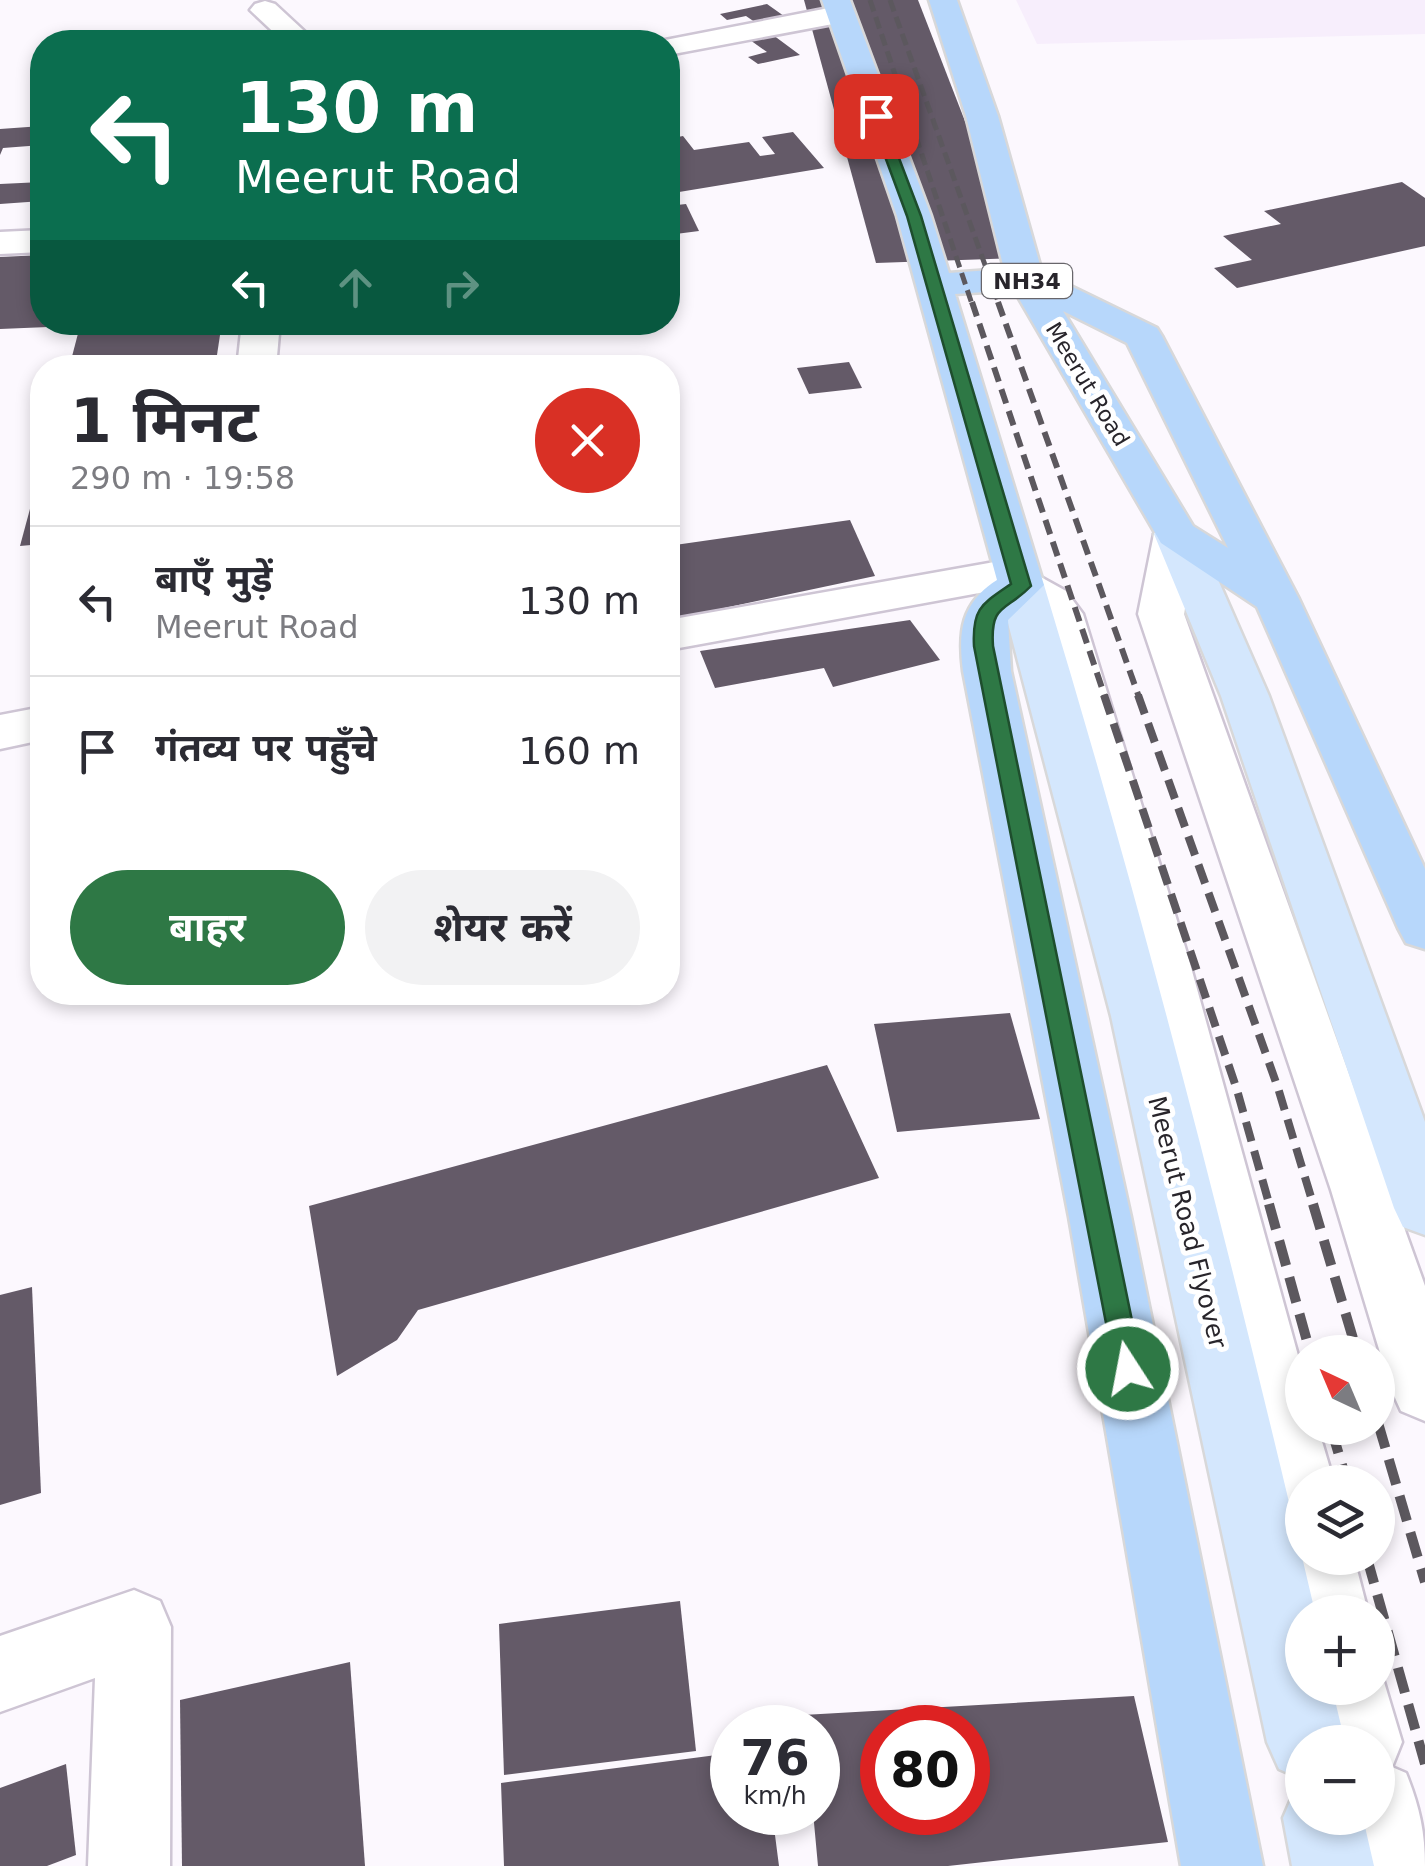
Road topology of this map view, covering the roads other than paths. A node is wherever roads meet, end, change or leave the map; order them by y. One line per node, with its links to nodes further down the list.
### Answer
1 (943, 0): 8 (highway, Meerut Road / NH34)
2 (837, 8): 5 (street); 9 (highway)
3 (264, 10): 4 (street)
4 (286, 30)
5 (680, 43)
6 (30, 242): 7 (street)
7 (0, 243)
8 (1025, 278): 9 (highway); 10 (highway, Meerut Road / NH34); 12 (highway)
9 (934, 285): 11 (highway)
10 (1176, 534): 12 (highway); 17 (main road, NH34); 18 (street)
11 (1019, 579): 13 (street); 19 (street); 21 (main road, Meerut Road Flyover); 25 (highway)
12 (1276, 599): 16 (highway)
13 (680, 633)
14 (30, 726): 15 (street)
15 (0, 732)
16 (1425, 928)
17 (1425, 1208)
18 (1425, 1389)
19 (1294, 1465)
20 (0, 1674): 24 (street)
21 (1302, 1725)
22 (1326, 1835): 26 (main road)
23 (1386, 1835): 27 (street)
24 (129, 1866)
25 (1222, 1866)
26 (1333, 1866)
27 (1394, 1866)

